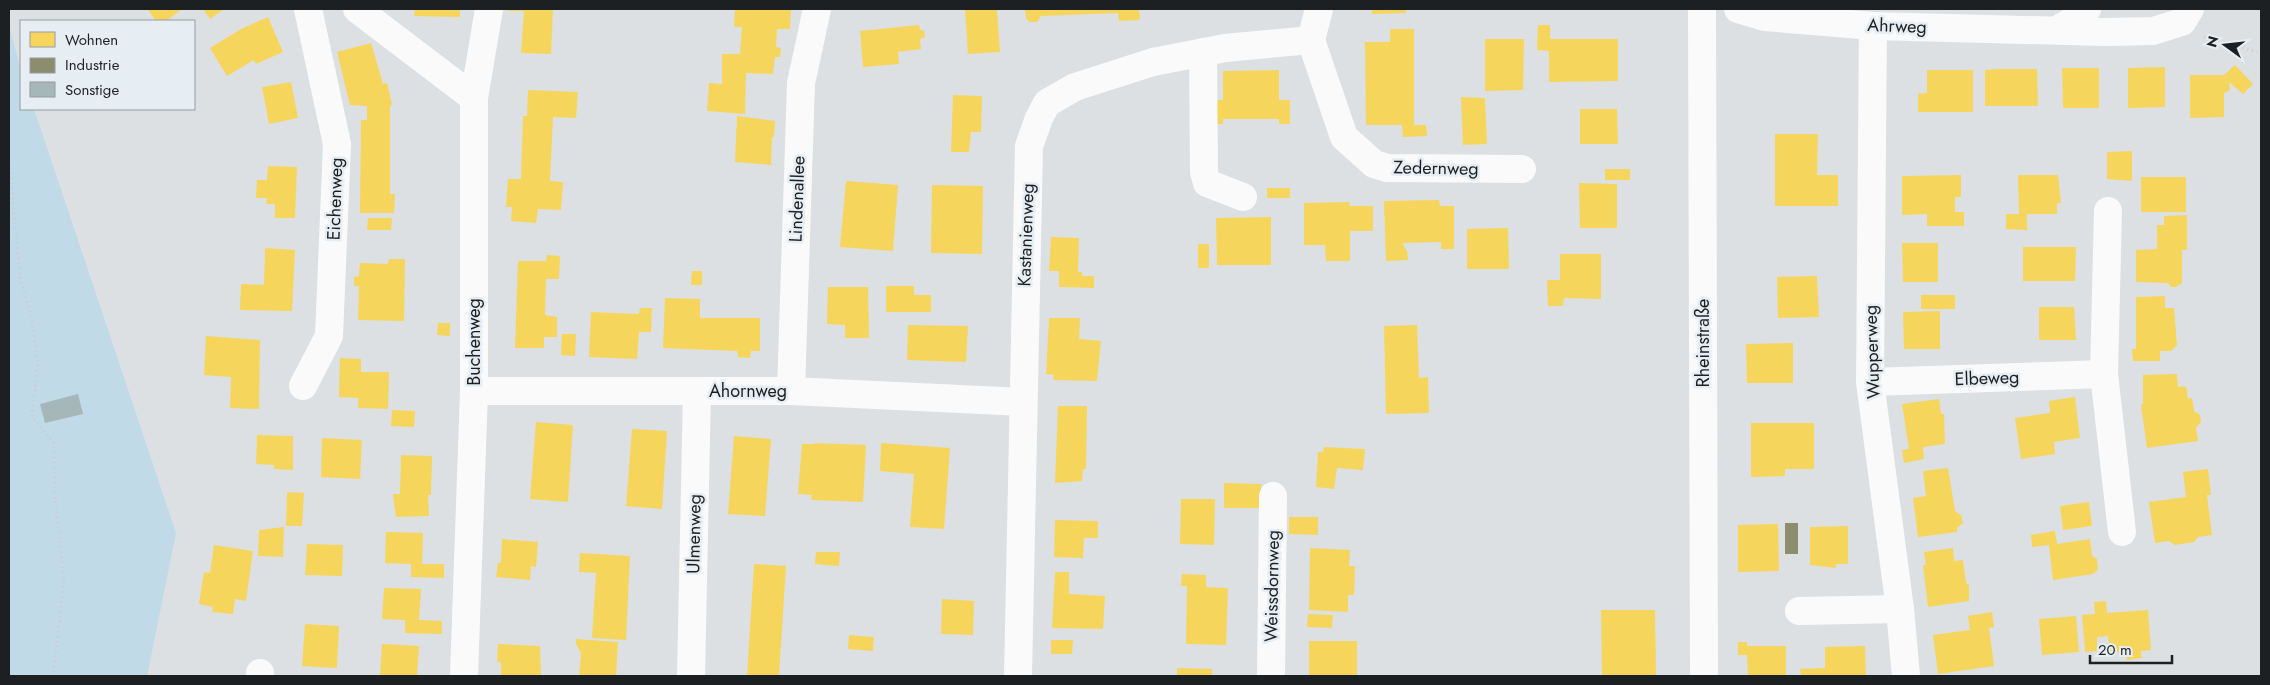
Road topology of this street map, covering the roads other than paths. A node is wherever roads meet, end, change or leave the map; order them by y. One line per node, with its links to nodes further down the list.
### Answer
1 (308, 9): 22 (street, Eichenweg)
2 (357, 9): 16 (street)
3 (489, 9): 16 (street, Buchenweg)
4 (817, 9): 23 (street, Lindenallee)
5 (1319, 9): 14 (street)
6 (1702, 9): 35 (street, Rheinstraße)
7 (1738, 9): 9 (street, Ahrweg)
8 (2087, 9): 13 (street)
9 (1765, 13): 10 (street, Ahrweg)
10 (1805, 14): 12 (street, Ahrweg)
11 (2186, 16): 13 (street, Ahrweg)
12 (1873, 26): 13 (street, Ahrweg); 21 (street, Wupperweg)
13 (2056, 30)
14 (1311, 40): 15 (street, Kastanienweg); 17 (street, Zedernweg)
15 (1203, 52): 18 (street); 26 (street, Kastanienweg)
16 (474, 98): 24 (street, Buchenweg)
17 (1522, 169)
18 (1243, 197)
19 (2108, 211): 20 (street)
20 (2104, 374): 21 (street, Elbeweg); 28 (street)
21 (1870, 382): 29 (street, Wupperweg)
22 (303, 386)
23 (790, 390): 25 (street, Ahornweg); 26 (street, Ahornweg)
24 (474, 391): 25 (street, Ahornweg); 31 (street, Buchenweg)
25 (697, 391): 32 (street, Ulmenweg)
26 (1022, 402): 33 (street, Kastanienweg)
27 (1273, 496): 34 (street, Weissdornweg)
28 (2122, 532)
29 (1900, 608): 30 (street); 36 (street, Wupperweg)
30 (1799, 611)
31 (464, 676)
32 (691, 676)
33 (1018, 676)
34 (1271, 676)
35 (1704, 676)
36 (1906, 676)

